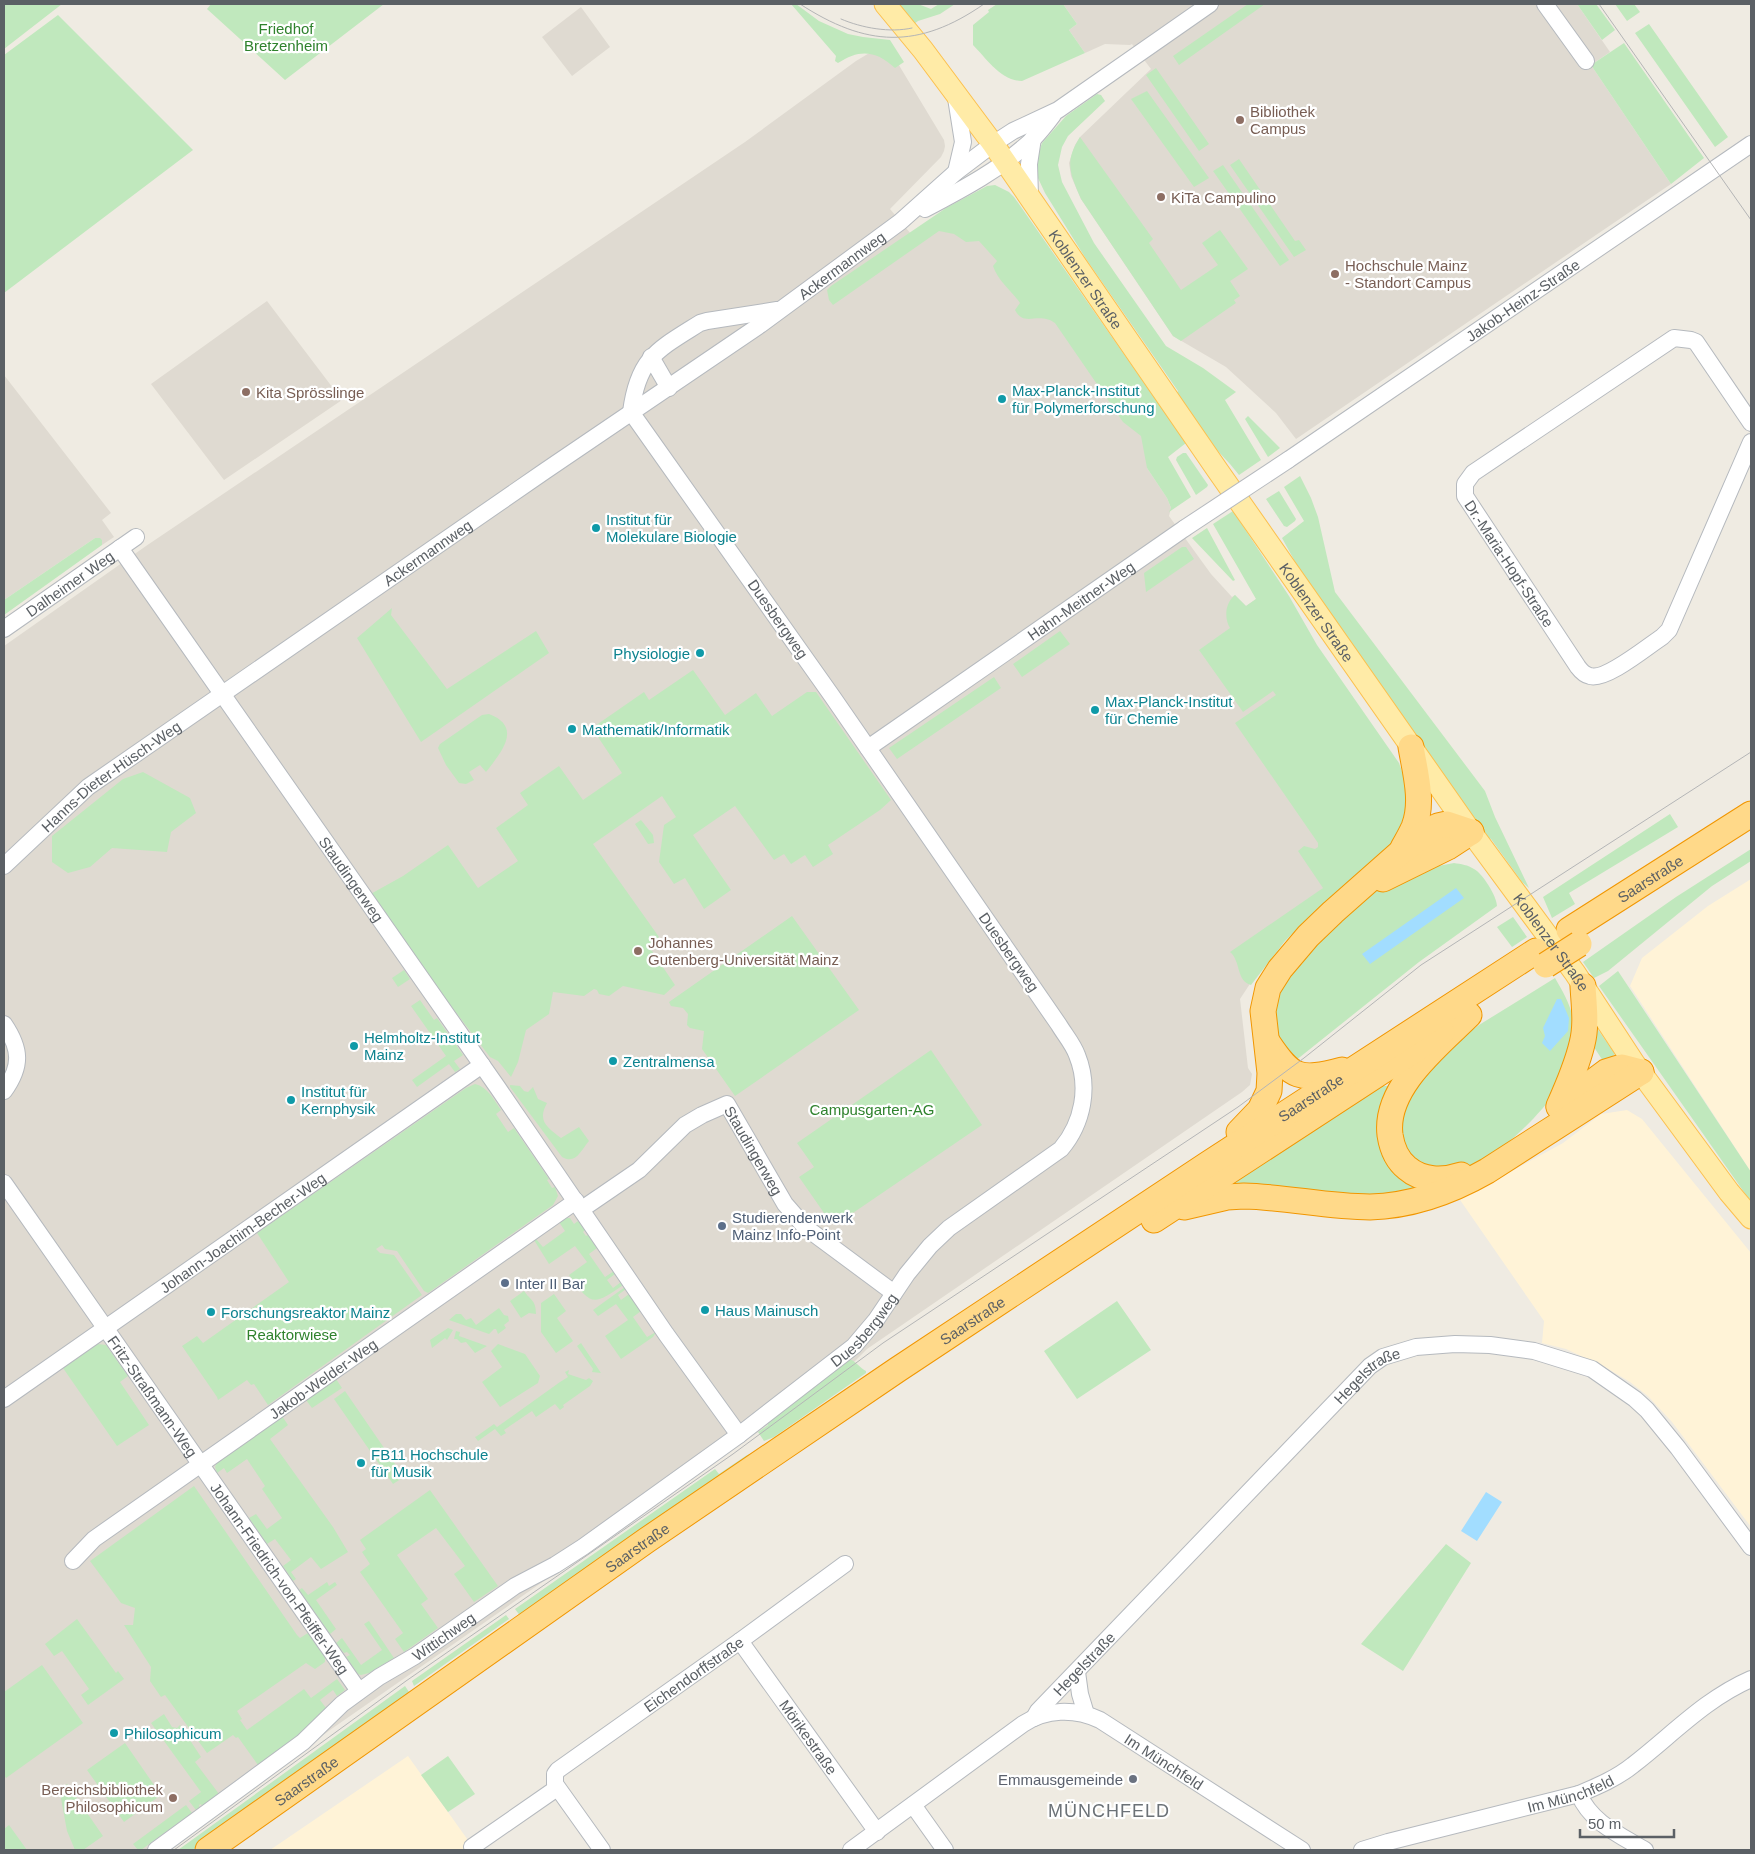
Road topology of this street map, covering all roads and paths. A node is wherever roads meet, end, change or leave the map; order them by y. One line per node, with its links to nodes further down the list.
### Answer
1 (885, 4): 5 (main road, Koblenzer Straße)
2 (1210, 4): 6 (street)
3 (1545, 4): 4 (street)
4 (1586, 61)
5 (955, 93): 8 (main road, Koblenzer Straße); 11 (street)
6 (1058, 110): 7 (street, Ackermannweg); 8 (street, Ackermannweg)
7 (1033, 138): 10 (street, Ackermannweg); 12 (street)
8 (993, 144): 10 (main road, Koblenzer Straße); 11 (street, Ackermannweg)
9 (1751, 144): 20 (street, Jakob-Heinz-Straße)
10 (1005, 162): 12 (main road, Koblenzer Straße); 13 (street, Ackermannweg)
11 (956, 172): 13 (street, Ackermannweg)
12 (1030, 196): 25 (main road, Koblenzer Straße)
13 (900, 222): 14 (street, Ackermannweg)
14 (784, 308): 15 (street, Ackermannweg); 16 (street, Ackermannweg)
15 (651, 357): 16 (street); 17 (street, Ackermannweg)
16 (668, 388): 17 (street, Ackermannweg)
17 (631, 412): 24 (street, Ackermannweg); 26 (street, Duesbergweg)
18 (1751, 423): 19 (street, Dr.-Maria-Hopf-Straße)
19 (1751, 442)
20 (1291, 457): 26 (street, Hahn-Meitner-Weg, bridge)
21 (136, 537): 22 (street, Dalheimer Weg)
22 (120, 548): 23 (street, Dalheimer Weg); 24 (street, Staudingerweg)
23 (4, 629)
24 (222, 693): 31 (street, Hanns-Dieter-Hüsch-Weg); 39 (street, Staudingerweg)
25 (1411, 747): 28 (main road, Koblenzer Straße); 30 (highway)
26 (868, 748): 49 (street, Duesbergweg)
27 (1751, 814): 33 (highway, Saarstraße)
28 (1471, 832): 30 (highway); 32 (highway); 35 (main road, Koblenzer Straße)
29 (1751, 834): 33 (highway, Saarstraße)
30 (1402, 851): 32 (highway)
31 (4, 866)
32 (1359, 890): 38 (highway)
33 (1574, 937): 34 (highway, Saarstraße, bridge)
34 (1541, 958): 36 (highway, Saarstraße); 40 (highway, Saarstraße)
35 (1583, 986): 41 (main road, Koblenzer Straße); 43 (highway)
36 (1469, 1014): 43 (highway); 47 (highway, Saarstraße)
37 (4, 1024): 42 (street)
38 (1266, 1041): 40 (highway); 44 (highway)
39 (482, 1065): 46 (street, Staudingerweg); 50 (street, Johann-Joachim-Becher-Weg)
40 (1358, 1065): 44 (highway, Saarstraße)
41 (1641, 1072): 43 (highway); 47 (highway); 48 (main road, Koblenzer Straße)
42 (4, 1091)
43 (1558, 1108)
44 (1208, 1164): 69 (highway, Saarstraße)
45 (4, 1183): 50 (street, Fritz-Straßmann-Weg)
46 (579, 1205): 49 (street, Staudingerweg); 52 (street, Staudingerweg); 53 (street, Jakob-Welder-Weg)
47 (1167, 1212): 70 (highway, Saarstraße)
48 (1751, 1218)
49 (894, 1293): 52 (street, Duesbergweg)
50 (105, 1328): 51 (street, Johann-Joachim-Becher-Weg); 53 (street, Fritz-Straßmann-Weg)
51 (4, 1399)
52 (739, 1435): 60 (street, Wittichweg)
53 (201, 1465): 55 (street, Jakob-Welder-Weg); 60 (street, Johann-Friedrich-von-Pfeiffer-Weg)
54 (1751, 1547): 58 (street, Hegelstraße)
55 (73, 1561)
56 (845, 1564): 57 (street, Eichendorffstraße)
57 (740, 1641): 63 (street, Eichendorffstraße); 66 (street, Mörikestraße)
58 (1077, 1672): 61 (street); 62 (street, Hegelstraße)
59 (1751, 1679): 64 (street, Im Münchfeld)
60 (359, 1691): 68 (street, Wittichweg)
61 (1086, 1714): 62 (street, Hegelstraße); 74 (street, Im Münchfeld)
62 (1034, 1718): 65 (street, Hegelstraße)
63 (557, 1788): 67 (street); 71 (street)
64 (1579, 1794): 75 (street, Im Münchfeld); 76 (street)
65 (913, 1805): 66 (street, Hegelstraße); 73 (street)
66 (877, 1832): 72 (street, Hegelstraße)
67 (472, 1847)
68 (156, 1850)
69 (208, 1850)
70 (237, 1850)
71 (602, 1850)
72 (851, 1850)
73 (945, 1850)
74 (1302, 1850)
75 (1362, 1850)
76 (1645, 1850)

